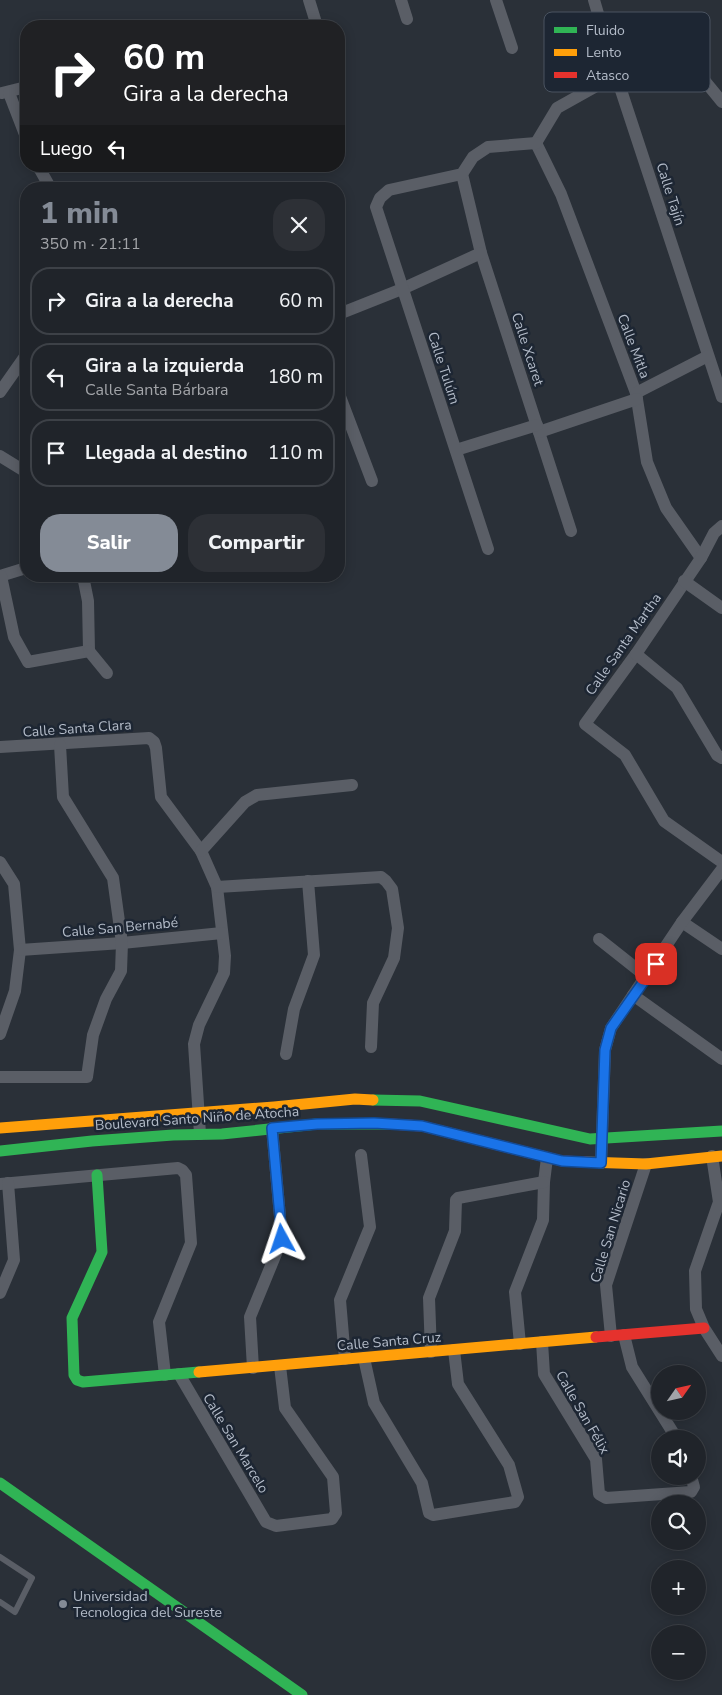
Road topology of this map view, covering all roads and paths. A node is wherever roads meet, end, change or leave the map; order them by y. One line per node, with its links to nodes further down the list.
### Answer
1 (309, 0): 7 (street)
2 (401, 0): 6 (street)
3 (496, 0): 8 (street)
4 (594, 0): 5 (street, Calle Tajín)
5 (598, 12)
6 (407, 19)
7 (315, 20)
8 (512, 48)
9 (710, 87): 14 (street)
10 (20, 89): 13 (street)
11 (585, 92): 16 (street)
12 (622, 92): 21 (street, Calle Tajín)
13 (4, 93): 15 (street)
14 (722, 102)
15 (20, 125)
16 (536, 143): 17 (street); 24 (street, Calle Mitla)
17 (462, 174): 18 (street, Calle Xcaret); 19 (street, Calle Tulúm)
18 (481, 253): 19 (street); 27 (street, Calle Xcaret)
19 (402, 289): 20 (street); 28 (street, Calle Tulúm)
20 (345, 312)
21 (708, 356): 24 (street); 25 (street, Calle Tajín)
22 (20, 364): 23 (street)
23 (0, 392)
24 (637, 396): 27 (street); 35 (street, Calle Mitla)
25 (722, 397)
26 (345, 410): 31 (street)
27 (538, 429): 28 (street); 33 (street, Calle Xcaret)
28 (456, 450): 34 (street, Calle Tulúm)
29 (0, 456): 30 (street)
30 (20, 468)
31 (372, 481)
32 (722, 526): 35 (street, Calle Santa Martha)
33 (571, 531)
34 (488, 549)
35 (701, 558): 38 (street, Calle Santa Martha)
36 (20, 570): 37 (street)
37 (0, 576): 41 (street)
38 (684, 581): 40 (street); 42 (street, Calle Santa Martha)
39 (84, 582): 41 (street)
40 (722, 608)
41 (89, 651): 43 (street)
42 (636, 654): 46 (street); 50 (street, Calle Santa Martha)
43 (107, 673)
44 (60, 745): 45 (street, Calle Santa Clara); 48 (street, Calle Santa Clara); 57 (street)
45 (0, 747)
46 (722, 758)
47 (352, 785): 48 (street)
48 (200, 851): 53 (street)
49 (0, 862): 59 (street)
50 (722, 862)
51 (722, 869): 54 (street)
52 (308, 881): 53 (street); 63 (street); 64 (street)
53 (217, 886): 55 (street)
54 (682, 922): 58 (street); 60 (street)
55 (222, 933): 57 (street, Calle San Bernabé); 67 (street)
56 (599, 939): 60 (street)
57 (122, 943): 59 (street, Calle San Bernabé); 66 (street)
58 (722, 949)
59 (20, 950): 62 (street)
60 (647, 977): 61 (street)
61 (633, 995): 65 (street); 72 (street)
62 (0, 1034)
63 (371, 1047)
64 (286, 1054)
65 (722, 1059)
66 (0, 1077)
67 (200, 1112): 68 (street, Boulevard Santo Niño de Atocha); 71 (street); 72 (street, Boulevard Santo Niño de Atocha)
68 (0, 1128)
69 (272, 1128): 71 (street, Boulevard Santo Niño de Atocha); 76 (street, Boulevard Santo Niño de Atocha); 93 (street)
70 (722, 1131): 72 (street, Boulevard Santo Niño de Atocha)
71 (200, 1134): 73 (street, Boulevard Santo Niño de Atocha)
72 (602, 1138): 77 (street)
73 (0, 1151)
74 (361, 1154): 91 (street)
75 (717, 1156): 78 (street, Boulevard Santo Niño de Atocha); 83 (street)
76 (548, 1158): 77 (street, Boulevard Santo Niño de Atocha); 80 (street)
77 (601, 1163): 78 (street, Boulevard Santo Niño de Atocha)
78 (646, 1164): 84 (street, Calle San Nicario)
79 (96, 1175): 81 (street); 95 (street); 95 (street, Calle Santa Cruz)
80 (544, 1182): 86 (street); 88 (street)
81 (4, 1183): 82 (street)
82 (0, 1293)
83 (704, 1328): 84 (street, Calle Santa Cruz); 89 (street)
84 (617, 1335): 85 (street, Calle Santa Cruz); 96 (street, Calle San Nicario)
85 (542, 1342): 86 (street, Calle Santa Cruz); 98 (street, Calle San Félix)
86 (520, 1344): 87 (street, Calle Santa Cruz)
87 (454, 1350): 88 (street, Calle Santa Cruz); 90 (street)
88 (431, 1352): 90 (street, Calle Santa Cruz)
89 (722, 1356)
90 (364, 1358): 91 (street, Calle Santa Cruz)
91 (345, 1360): 92 (street, Calle Santa Cruz)
92 (280, 1366): 93 (street, Calle Santa Cruz); 94 (street, Calle San Marcelo)
93 (254, 1368): 94 (street, Calle Santa Cruz)
94 (178, 1374): 95 (street, Calle Santa Cruz)
95 (165, 1376)
96 (671, 1430)
97 (0, 1483): 101 (street)
98 (693, 1485)
99 (0, 1557): 100 (lane)
100 (0, 1602)
101 (302, 1695)

